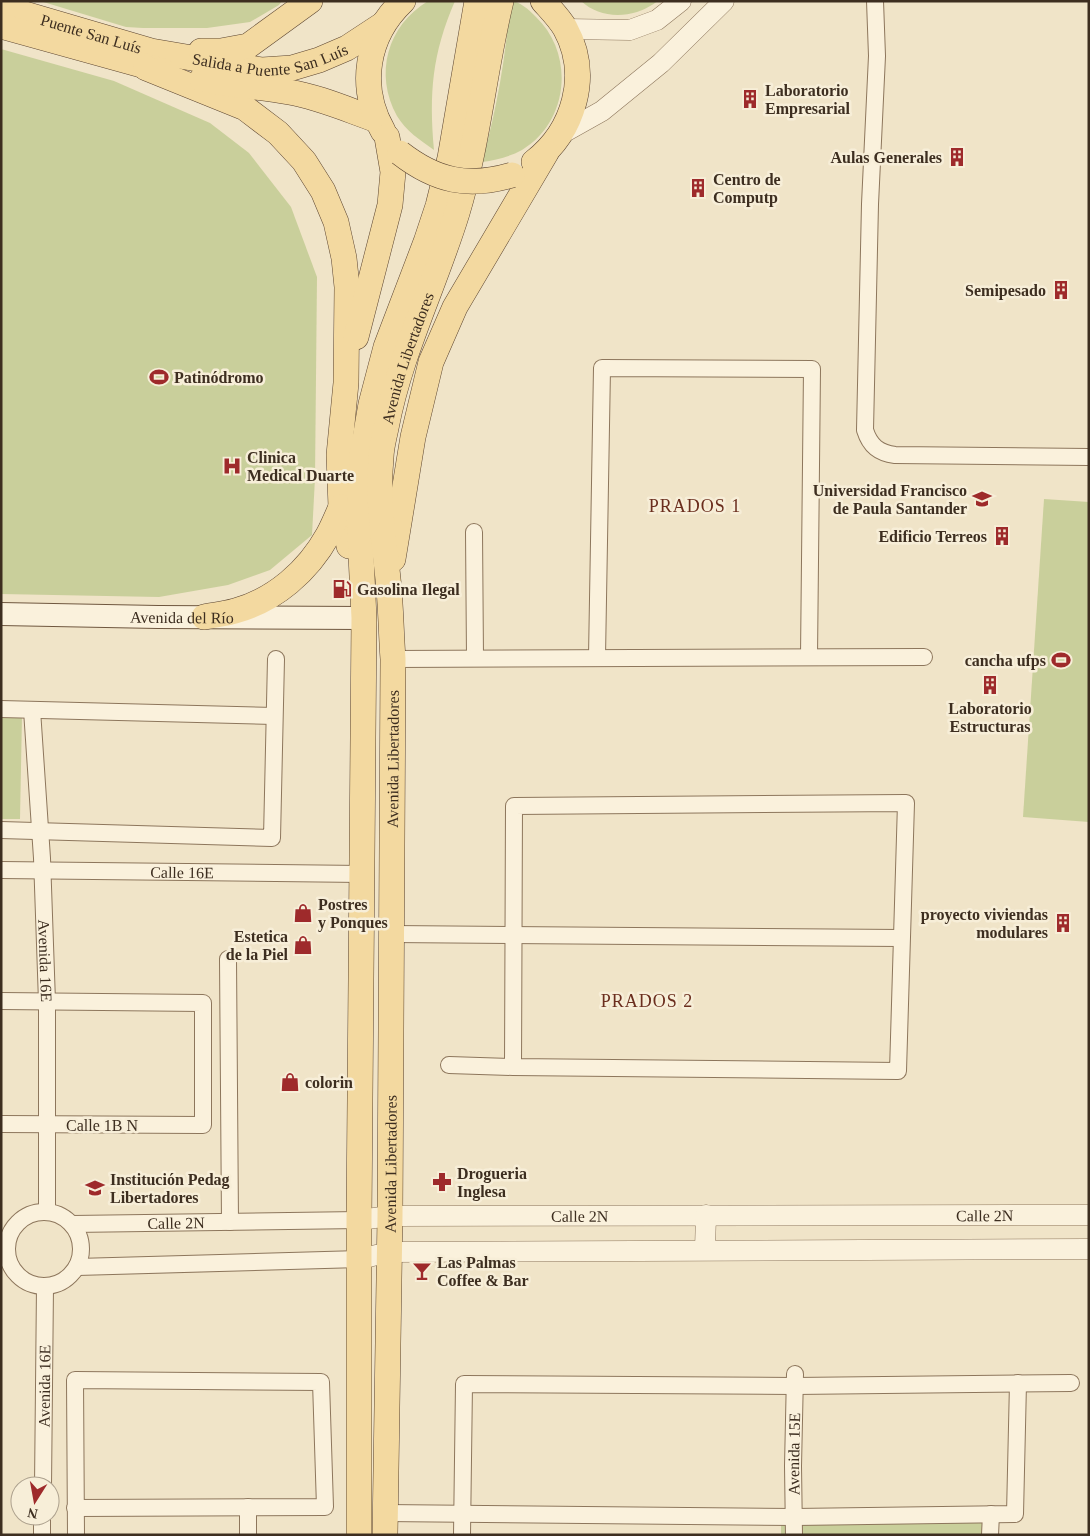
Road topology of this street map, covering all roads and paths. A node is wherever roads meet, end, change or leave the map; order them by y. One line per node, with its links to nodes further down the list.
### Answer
1 (310, 1): 11 (main road)
2 (477, 1): 19 (main road, Avenida Libertadores)
3 (501, 1): 18 (main road, Avenida Libertadores)
4 (681, 1): 9 (street)
5 (724, 1): 13 (street)
6 (876, 1): 15 (street)
7 (1, 7): 11 (main road, Puente San Luís)
8 (393, 10): 11 (main road, Salida a Puente San Luís); 12 (main road)
9 (556, 12): 13 (main road)
10 (1, 26): 11 (main road, Puente San Luís)
11 (149, 59): 12 (main road); 14 (main road)
12 (388, 137): 13 (main road, bridge); 14 (main road)
13 (554, 144): 18 (main road)
14 (346, 383): 16 (main road)
15 (1089, 458)
16 (341, 507): 19 (main road); 21 (main road)
17 (474, 532): 26 (street)
18 (388, 581): 28 (main road, Avenida Libertadores)
19 (362, 584): 22 (main road, Avenida Libertadores)
20 (1, 614): 21 (main road, Avenida del Río)
21 (204, 617): 22 (main road, Avenida del Río)
22 (364, 618): 36 (main road, Avenida Libertadores)
23 (597, 657): 24 (street); 24 (street); 26 (street)
24 (809, 657): 25 (street)
25 (924, 657)
26 (475, 658): 28 (street)
27 (276, 659): 31 (street)
28 (393, 659): 37 (main road, Avenida Libertadores)
29 (1, 709): 30 (street)
30 (32, 710): 31 (street); 33 (street, Avenida 16E)
31 (274, 716): 33 (street)
32 (1, 830): 33 (street)
33 (40, 831): 35 (street, Avenida 16E)
34 (1, 870): 35 (street, Calle 16E)
35 (42, 870): 36 (street, Calle 16E); 42 (street, Avenida 16E)
36 (362, 874): 52 (main road, Avenida Libertadores)
37 (392, 934): 38 (street); 50 (main road, Avenida Libertadores)
38 (514, 935): 39 (street); 39 (street); 44 (street)
39 (902, 938): 44 (street)
40 (228, 959): 53 (street)
41 (1, 1001): 42 (street)
42 (47, 1002): 46 (street, Avenida 16E); 46 (street, Calle 1B N)
43 (449, 1065): 44 (street)
44 (513, 1067)
45 (1, 1124): 46 (street, Calle 1B N)
46 (46, 1124): 47 (street, Avenida 16E)
47 (47, 1212): 55 (street); 56 (street)
48 (706, 1215): 50 (street, Calle 2N); 51 (street, Calle 2N); 57 (street)
49 (1089, 1215): 51 (street, Calle 2N)
50 (390, 1216): 52 (street, Calle 2N); 60 (main road, Avenida Libertadores)
51 (966, 1216): 59 (street)
52 (359, 1220): 53 (street, Calle 2N); 61 (main road, Avenida Libertadores)
53 (230, 1222): 56 (street, Calle 2N)
54 (1, 1223): 55 (street)
55 (18, 1223): 63 (street)
56 (72, 1224): 62 (street)
57 (705, 1249): 59 (street, Calle 2N); 60 (street, Calle 2N)
58 (1089, 1249): 59 (street, Calle 2N)
59 (966, 1250)
60 (389, 1252): 61 (street, Calle 2N); 74 (main road, Avenida Libertadores)
61 (360, 1260): 62 (street, Calle 2N); 77 (main road, Avenida Libertadores)
62 (77, 1267): 64 (street)
63 (7, 1270): 64 (street)
64 (45, 1286): 68 (street, Avenida 16E)
65 (795, 1380): 66 (street); 71 (street); 73 (street, Avenida 15E)
66 (1018, 1383): 67 (street); 72 (street)
67 (1071, 1384)
68 (42, 1476)
69 (248, 1507): 70 (street); 70 (street); 76 (street)
70 (75, 1508): 75 (street)
71 (462, 1513): 73 (street); 74 (street); 78 (street)
72 (991, 1514): 73 (street); 80 (street)
73 (795, 1517): 79 (street, Avenida 15E)
74 (385, 1524)
75 (76, 1535)
76 (248, 1535)
77 (359, 1535)
78 (462, 1535)
79 (794, 1535)
80 (990, 1535)

